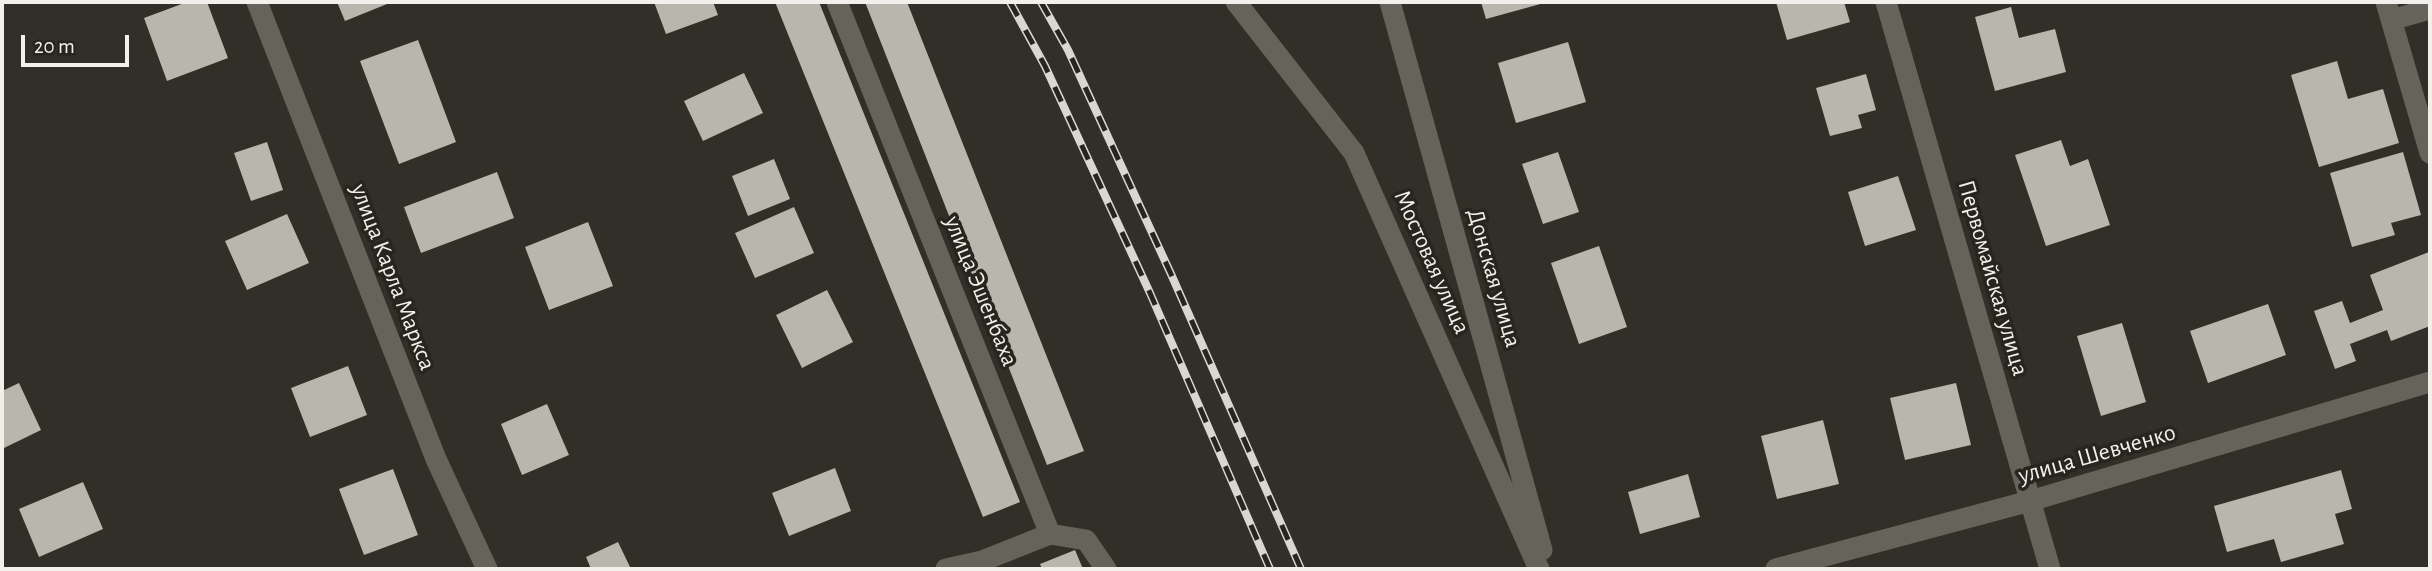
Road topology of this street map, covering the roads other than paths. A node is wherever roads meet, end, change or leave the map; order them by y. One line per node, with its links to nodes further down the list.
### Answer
1 (257, 2): 12 (street, улица Карла Маркса)
2 (837, 2): 11 (street, улица Эшенбаха)
3 (1236, 2): 15 (street, Мостовая улица)
4 (1390, 2): 16 (street, Донская улица)
5 (1885, 2): 10 (street, Первомайская улица)
6 (2430, 9): 7 (street)
7 (2389, 11): 8 (street)
8 (2430, 153)
9 (2430, 382): 10 (street, улица Шевченко)
10 (2031, 501): 17 (street, улица Шевченко); 18 (street, Первомайская улица)
11 (1050, 534): 13 (street); 14 (street)
12 (487, 569)
13 (946, 569)
14 (1107, 569)
15 (1539, 569)
16 (1548, 569)
17 (1776, 569)
18 (2050, 569)

